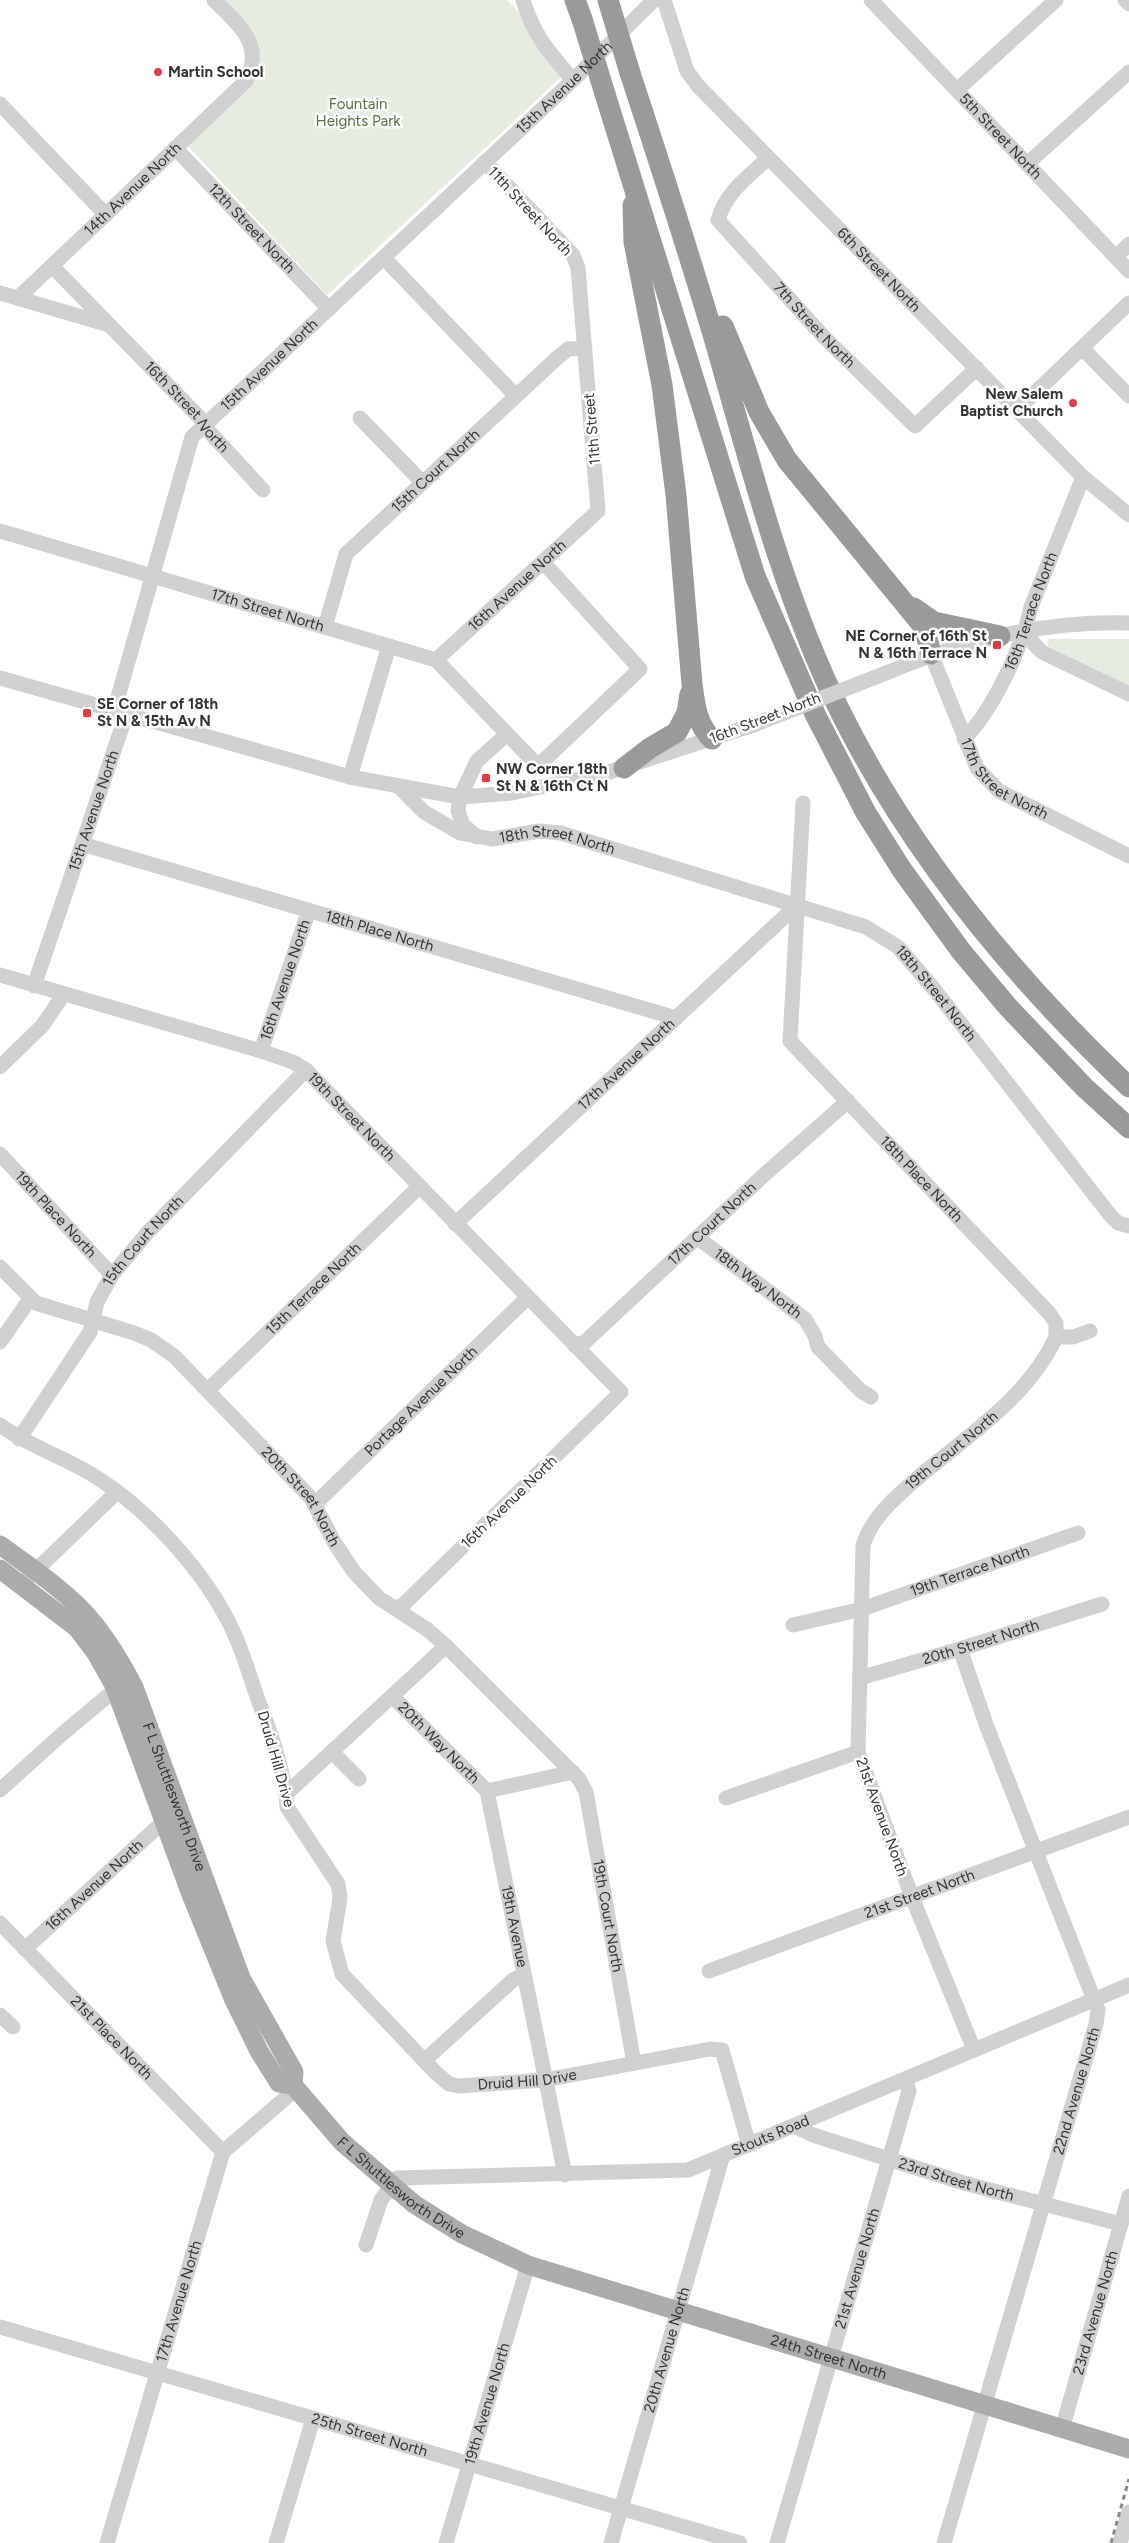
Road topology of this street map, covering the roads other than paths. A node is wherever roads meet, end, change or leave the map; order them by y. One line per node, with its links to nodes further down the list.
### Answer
1 (214, 0): 15 (street, 14th Avenue North)
2 (523, 0): 12 (street)
3 (608, 0): 16 (highway, bridge)
4 (654, 0): 12 (street, 15th Avenue North)
5 (664, 0): 17 (street, 6th Street North)
6 (871, 0): 13 (street, 5th Street North)
7 (1056, 0): 13 (street)
8 (1125, 0): 9 (street)
9 (1129, 4)
10 (578, 10): 20 (highway, bridge)
11 (1129, 72): 19 (street)
12 (573, 80): 18 (street, 15th Avenue North)
13 (957, 90): 19 (street, 5th Street North)
14 (0, 104): 21 (street)
15 (175, 148): 21 (street, 14th Avenue North); 30 (street, 12th Street North)
16 (656, 150): 48 (highway); 80 (highway)
17 (767, 159): 34 (street, 6th Street North); 34 (street, 7th Street North)
18 (486, 162): 24 (street, 15th Avenue North); 32 (street, 11th Street North)
19 (1027, 164): 23 (street, 5th Street North)
20 (633, 185): 57 (highway); 82 (highway)
21 (106, 214): 25 (street, 14th Avenue North)
22 (1129, 244): 23 (street)
23 (1116, 257): 26 (street, 5th Street North)
24 (384, 258): 30 (street, 15th Avenue North); 35 (street)
25 (52, 266): 28 (street, 14th Avenue North); 31 (street, 16th Street North)
26 (1129, 271)
27 (0, 293): 28 (street, 16th Street North)
28 (18, 298): 31 (street, 16th Street North)
29 (1129, 303): 33 (street)
30 (329, 309): 39 (street, 15th Avenue North)
31 (110, 326): 39 (street, 16th Street North)
32 (585, 348): 35 (street, 15th Court North); 43 (street, 11th Street)
33 (1082, 348): 36 (street); 37 (street)
34 (977, 368): 37 (street, 6th Street North)
35 (516, 396): 41 (street, 15th Court North)
36 (1129, 396)
37 (1017, 410): 40 (street, 6th Street North)
38 (360, 418): 41 (street)
39 (204, 426): 42 (street, 16th Street North); 47 (street, 15th Avenue North)
40 (1083, 477): 44 (street, 6th Street North); 51 (street, 16th Terrace North)
41 (422, 482): 50 (street, 15th Court North)
42 (262, 490)
43 (598, 511): 46 (street, 16th Avenue North)
44 (1129, 515)
45 (0, 531): 47 (street, 17th Street North)
46 (543, 562): 55 (street, 16th Avenue North); 60 (street, 17th Street North)
47 (152, 576): 50 (street, 17th Street North); 59 (street, 15th Avenue North)
48 (887, 584): 52 (highway); 54 (highway)
49 (1129, 623): 51 (street, 16th Street North)
50 (325, 627): 53 (street, 17th Street North)
51 (1026, 629): 52 (street, 16th Street North); 58 (street); 62 (street, 16th Terrace North)
52 (1000, 636): 54 (street, 16th Street North)
53 (389, 646): 55 (street, 17th Street North); 64 (street)
54 (931, 654): 61 (street, 16th Street North, bridge); 62 (street, 17th Street North)
55 (436, 660): 60 (street, 17th Street North)
56 (0, 678): 59 (street)
57 (692, 684): 61 (highway); 63 (highway)
58 (1129, 694)
59 (122, 712): 64 (street); 69 (street, 15th Avenue North)
60 (507, 734): 66 (street)
61 (712, 739): 63 (street, 16th Street North)
62 (964, 739): 70 (street, 17th Street North)
63 (624, 768): 66 (street, 16th Street North)
64 (350, 777): 65 (street)
65 (399, 787): 66 (street, 16th Street North); 68 (street, 18th Street North)
66 (460, 797): 68 (street)
67 (802, 803): 71 (street)
68 (477, 837): 71 (street, 18th Street North)
69 (82, 844): 72 (street, 18th Place North); 74 (street, 15th Avenue North)
70 (1129, 856)
71 (796, 906): 76 (street, 17th Avenue North); 81 (street, 18th Place North); 86 (street, 18th Street North)
72 (309, 910): 76 (street, 18th Place North); 77 (street, 16th Avenue North)
73 (0, 976): 74 (street, 19th Street North)
74 (34, 986): 75 (street, 19th Street North)
75 (64, 994): 77 (street, 19th Street North); 78 (street)
76 (676, 1018): 85 (street, 17th Avenue North)
77 (261, 1051): 79 (street, 19th Street North)
78 (0, 1067)
79 (306, 1070): 84 (street, 19th Street North); 89 (street, 15th Court North)
80 (1129, 1087)
81 (848, 1101): 87 (street, 17th Court North); 94 (street, 18th Place North)
82 (1129, 1128)
83 (0, 1154): 89 (street, 19th Place North)
84 (419, 1187): 85 (street, 19th Street North); 97 (street, 15th Terrace North)
85 (455, 1224): 91 (street, 19th Street North)
86 (1129, 1226)
87 (698, 1238): 96 (street, 17th Court North); 99 (street, 18th Way North)
88 (0, 1267): 90 (street, 20th Street North)
89 (112, 1275): 92 (street, 15th Court North)
90 (30, 1298): 92 (street, 20th Street North); 95 (street)
91 (527, 1298): 96 (street, 19th Street North); 103 (street, Portage Avenue North)
92 (94, 1320): 97 (street, 20th Street North); 101 (street, 15th Court North)
93 (1090, 1331): 94 (street)
94 (1056, 1337): 108 (street, 19th Court North)
95 (0, 1342)
96 (575, 1346): 98 (street, 19th Street North)
97 (208, 1390): 103 (street, 20th Street North)
98 (621, 1392): 111 (street, 16th Avenue North)
99 (871, 1397)
100 (0, 1425): 101 (street, Druid Hill Drive)
101 (19, 1439): 102 (street, Druid Hill Drive)
102 (117, 1492): 107 (street); 126 (street, Druid Hill Drive)
103 (314, 1505): 111 (street, 20th Street North)
104 (1078, 1533): 112 (street, 19th Terrace North)
105 (0, 1545): 107 (main road, F L Shuttlesworth Drive)
106 (0, 1569): 109 (main road, F L Shuttlesworth Drive)
107 (36, 1570): 109 (street); 117 (main road, F L Shuttlesworth Drive)
108 (863, 1571): 112 (street, 21st Avenue North)
109 (22, 1585): 117 (main road, F L Shuttlesworth Drive)
110 (1102, 1604): 115 (street, 20th Street North)
111 (394, 1608): 114 (street, 20th Street North)
112 (862, 1609): 113 (street); 116 (street, 21st Avenue North)
113 (794, 1625)
114 (446, 1646): 118 (street); 122 (street, 20th Street North)
115 (960, 1649): 116 (street, 20th Street North); 130 (street, 22nd Avenue North)
116 (860, 1678): 120 (street, 21st Avenue North)
117 (123, 1684): 124 (street); 129 (main road, F L Shuttlesworth Drive)
118 (392, 1696): 119 (street); 125 (street, 20th Way North)
119 (332, 1752): 123 (street); 126 (street)
120 (858, 1752): 127 (street); 131 (street, 21st Avenue North)
121 (0, 1769): 124 (street)
122 (573, 1772): 125 (street, 20th Way North); 142 (street, 19th Court North)
123 (359, 1779)
124 (5, 1785)
125 (487, 1791): 135 (street, 19th Avenue)
126 (286, 1794): 141 (street, Druid Hill Drive)
127 (726, 1798)
128 (1129, 1817): 130 (street, 21st Street North)
129 (172, 1818): 133 (street, 16th Avenue North); 145 (main road, F L Shuttlesworth Drive)
130 (1034, 1850): 131 (street, 21st Street North); 137 (street, 22nd Avenue North)
131 (912, 1897): 134 (street, 21st Street North); 140 (street, 21st Avenue North)
132 (0, 1922): 133 (street, 21st Place North)
133 (25, 1949): 148 (street, 21st Place North)
134 (709, 1971)
135 (523, 1975): 141 (street); 144 (street, 19th Avenue)
136 (1129, 1985): 137 (street, Stouts Road)
137 (1094, 1999): 140 (street, Stouts Road); 154 (street, 22nd Avenue North)
138 (0, 2015): 139 (street)
139 (13, 2027)
140 (974, 2050): 143 (street, Stouts Road)
141 (425, 2060): 144 (street, Druid Hill Drive)
142 (634, 2063): 144 (street, Druid Hill Drive); 147 (street, Druid Hill Drive)
143 (904, 2079): 146 (street, Stouts Road); 150 (street, 21st Avenue North)
144 (545, 2080): 151 (street)
145 (294, 2087): 148 (street); 152 (main road, F L Shuttlesworth Drive)
146 (794, 2126): 147 (street, Stouts Road); 150 (street, 23rd Street North)
147 (749, 2144): 149 (street, Stouts Road)
148 (223, 2152): 161 (street, 17th Avenue North)
149 (723, 2156): 151 (street, Stouts Road); 158 (street, 20th Avenue North)
150 (890, 2159): 154 (street, 23rd Street North); 160 (street, 21st Avenue North)
151 (565, 2175): 152 (street, Stouts Road)
152 (391, 2183): 156 (street); 157 (main road, F L Shuttlesworth Drive)
153 (1129, 2196): 155 (street, 23rd Avenue North)
154 (1043, 2204): 155 (street, 23rd Street North); 162 (street, 22nd Avenue North)
155 (1121, 2224): 164 (street, 23rd Avenue North)
156 (366, 2245)
157 (528, 2265): 158 (main road, 24th Street North); 166 (street, 19th Avenue North)
158 (679, 2311): 160 (main road, 24th Street North); 167 (street, 20th Avenue North)
159 (0, 2328): 161 (street, 25th Street North)
160 (831, 2358): 162 (main road, 24th Street North); 174 (street, 21st Avenue North)
161 (156, 2373): 163 (street, 25th Street North); 169 (street, 17th Avenue North)
162 (985, 2405): 164 (main road, 24th Street North); 175 (street, 22nd Avenue North)
163 (313, 2419): 166 (street, 25th Street North); 170 (street)
164 (1062, 2429): 165 (main road, 24th Street North)
165 (1129, 2449)
166 (469, 2464): 167 (street, 25th Street North); 171 (street, 19th Avenue North)
167 (621, 2508): 172 (street, 20th Avenue North); 173 (street, 25th Street North)
168 (1129, 2512): 176 (street)
169 (107, 2543)
170 (276, 2543)
171 (446, 2543)
172 (611, 2543)
173 (740, 2543)
174 (777, 2543)
175 (944, 2543)
176 (1120, 2543)

